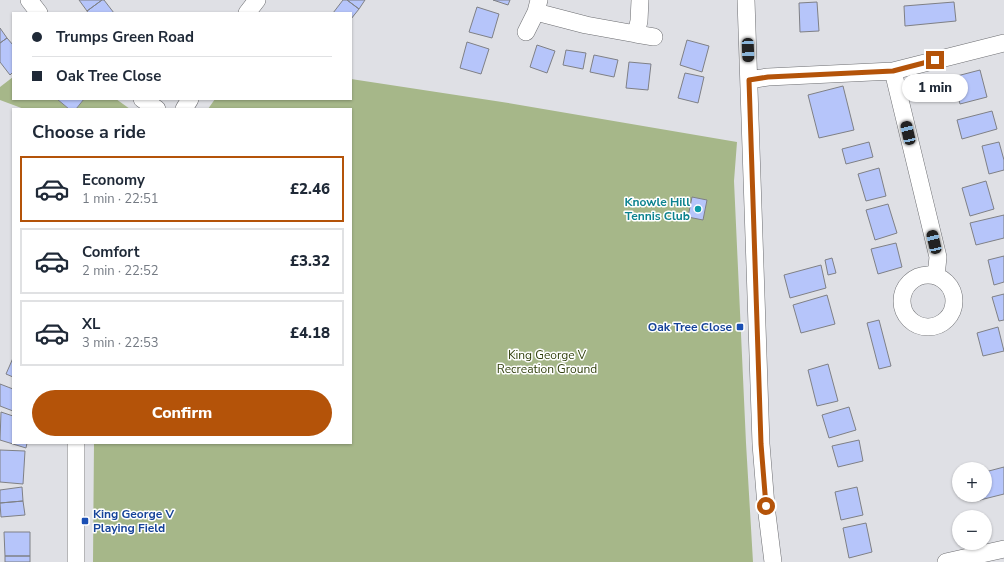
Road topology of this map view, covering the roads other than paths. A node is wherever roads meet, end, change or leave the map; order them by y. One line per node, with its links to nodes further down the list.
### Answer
1 (29, 0): 6 (street)
2 (257, 0): 7 (street)
3 (640, 0): 9 (street)
4 (746, 0): 13 (street)
5 (538, 6): 8 (street); 9 (street)
6 (38, 12)
7 (248, 12)
8 (526, 32)
9 (636, 34): 10 (street)
10 (654, 37)
11 (1004, 43): 12 (street)
12 (893, 71): 13 (street); 16 (street)
13 (749, 80): 20 (street)
14 (144, 100): 15 (street)
15 (156, 108)
16 (936, 276)
17 (76, 444): 19 (street)
18 (1004, 549): 21 (street)
19 (76, 562)
20 (773, 562)
21 (946, 562)

